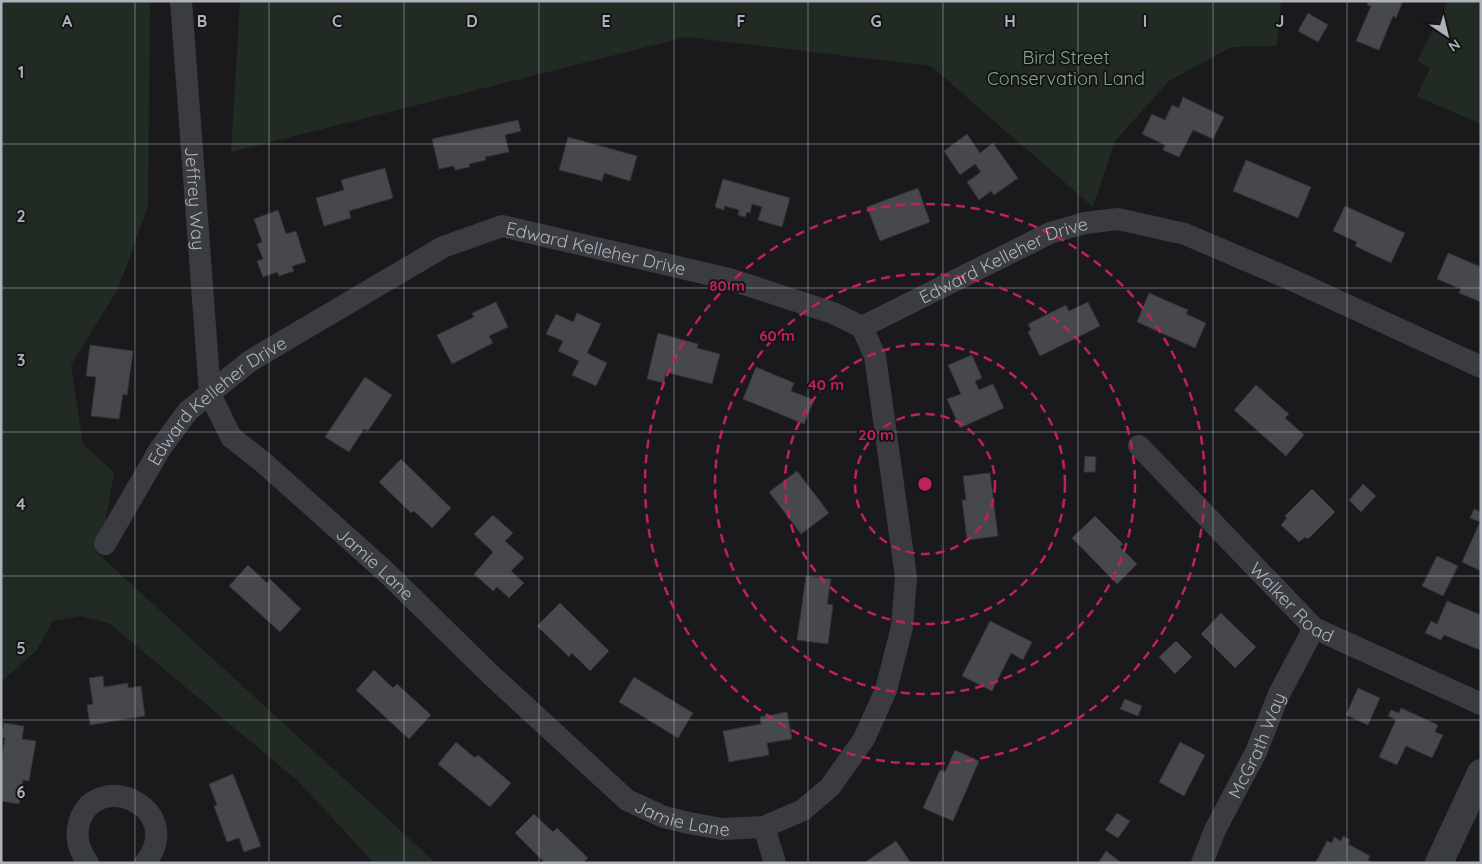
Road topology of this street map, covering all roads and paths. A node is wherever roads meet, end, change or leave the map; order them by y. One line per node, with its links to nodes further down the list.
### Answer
1 (181, 1): 4 (street, Jeffrey Way)
2 (862, 328): 3 (street, Edward Kelleher Drive); 4 (street, Edward Kelleher Drive); 10 (street, Jamie Lane)
3 (1481, 367)
4 (210, 394): 6 (street, Edward Kelleher Drive); 10 (street, Jamie Lane)
5 (1139, 446): 7 (street, Walker Road)
6 (105, 544)
7 (1314, 628): 8 (street, Walker Road); 14 (street, McGrath Way)
8 (1481, 704)
9 (1481, 773): 15 (street)
10 (764, 828): 13 (street)
11 (88, 863): 12 (street)
12 (145, 863)
13 (775, 863)
14 (1202, 863)
15 (1439, 863)

